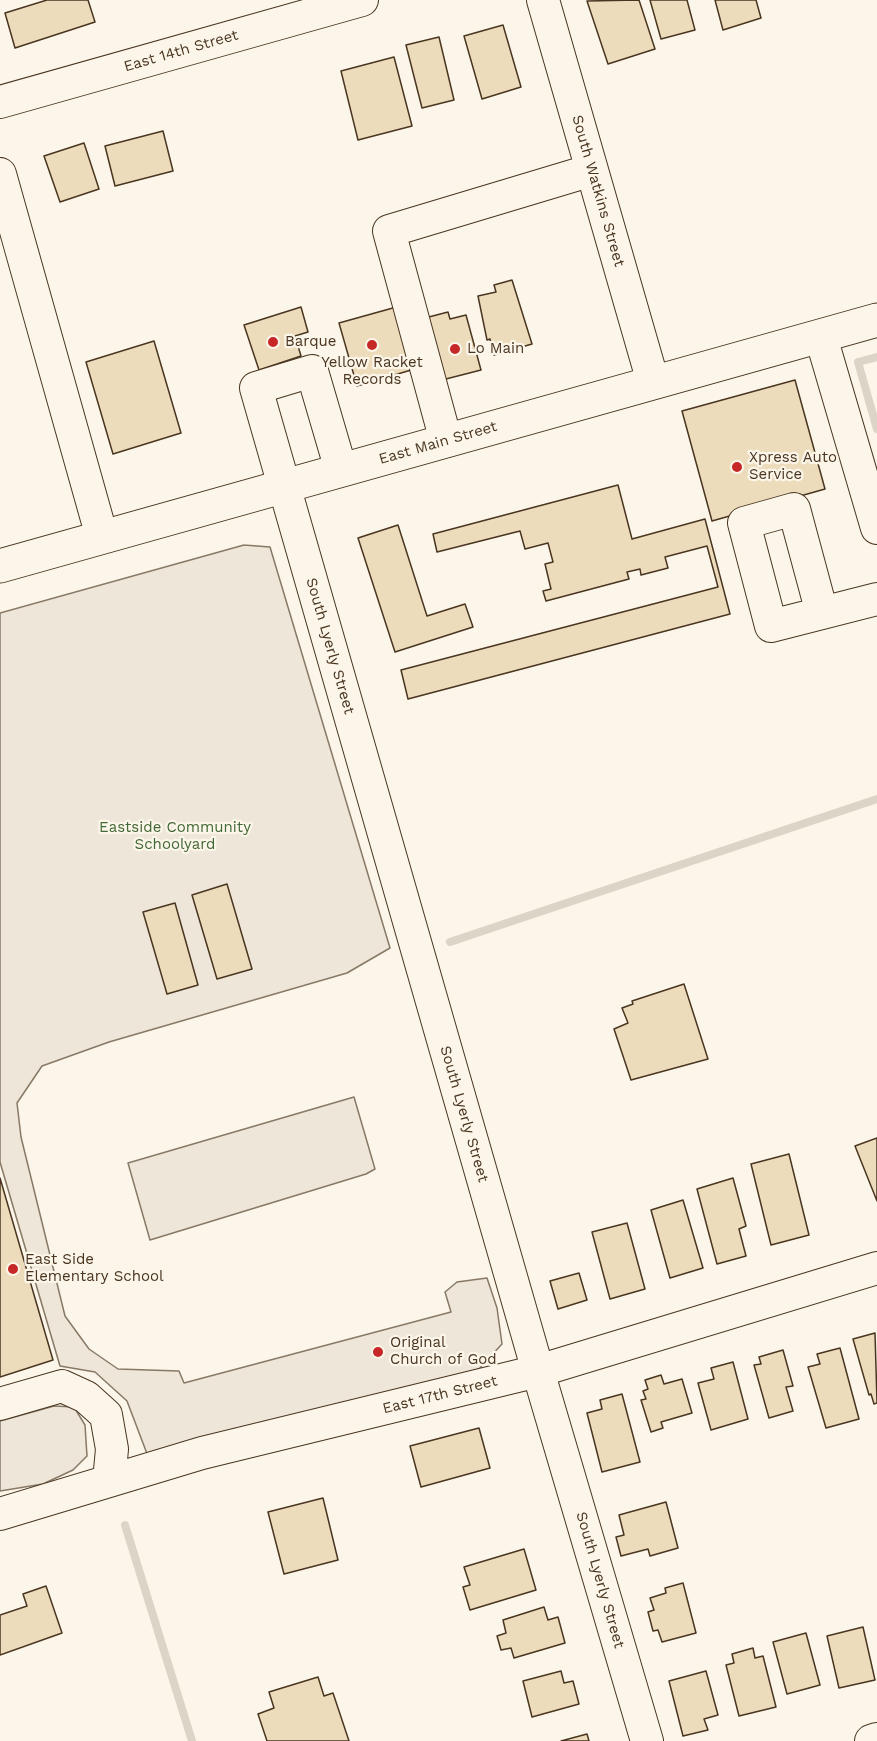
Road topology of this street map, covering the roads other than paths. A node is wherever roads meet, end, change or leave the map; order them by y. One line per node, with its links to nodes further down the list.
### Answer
1 (362, 0): 3 (street, East 14th Street)
2 (543, 0): 4 (street, South Watkins Street)
3 (0, 102)
4 (592, 170): 8 (street, South Watkins Street); 9 (street)
5 (0, 174): 13 (street)
6 (877, 321): 7 (main road, East Main Street)
7 (820, 337): 8 (main road, East Main Street); 12 (street)
8 (653, 382): 9 (main road, East Main Street)
9 (446, 441): 10 (main road, East Main Street)
10 (341, 470): 11 (main road, East Main Street); 11 (street, South Lyerly Street)
11 (284, 485): 13 (main road, East Main Street); 18 (street, South Lyerly Street)
12 (877, 528)
13 (102, 537): 14 (main road, East Main Street)
14 (0, 566)
15 (877, 599): 16 (street)
16 (822, 613)
17 (877, 1268): 18 (street, East 17th Street)
18 (538, 1371): 20 (street, East 17th Street); 23 (street, South Lyerly Street)
19 (0, 1404): 20 (street)
20 (109, 1481): 21 (street, East 17th Street)
21 (0, 1514)
22 (877, 1739): 24 (street)
23 (647, 1741)
24 (871, 1741)

